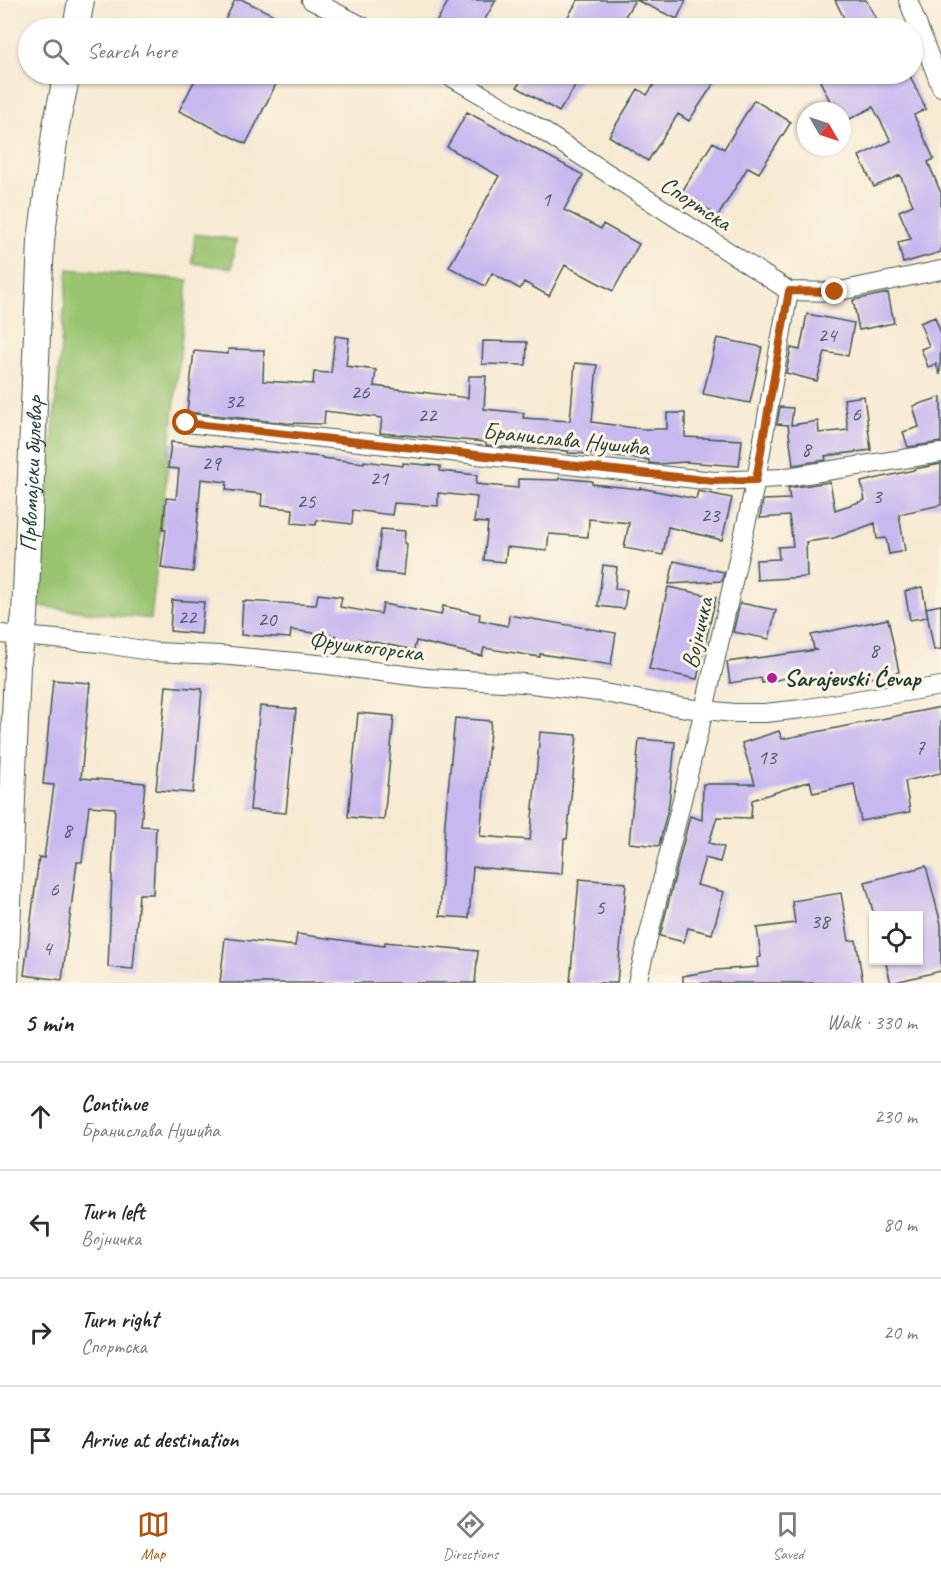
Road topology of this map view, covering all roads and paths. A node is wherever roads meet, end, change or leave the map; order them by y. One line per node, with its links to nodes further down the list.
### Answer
1 (81, 0): 4 (street)
2 (311, 0): 5 (street)
3 (908, 0): 6 (street)
4 (78, 18)
5 (346, 18)
6 (915, 18)
7 (923, 40): 10 (street)
8 (65, 84): 16 (street, Првомајски булевар)
9 (463, 84): 12 (street, Спортска)
10 (941, 87)
11 (941, 270): 12 (street)
12 (789, 291): 15 (street, Војничка)
13 (186, 423): 15 (street, Бранислава Нушића)
14 (941, 453): 15 (street, Бранислава Нушића)
15 (756, 480): 18 (street, Војничка)
16 (11, 635): 18 (street, Фрушкогорска); 19 (street, Првомајски булевар)
17 (941, 686): 18 (street, Фрушкогорска)
18 (704, 710): 20 (street, Војничка)
19 (5, 983)
20 (637, 983)

